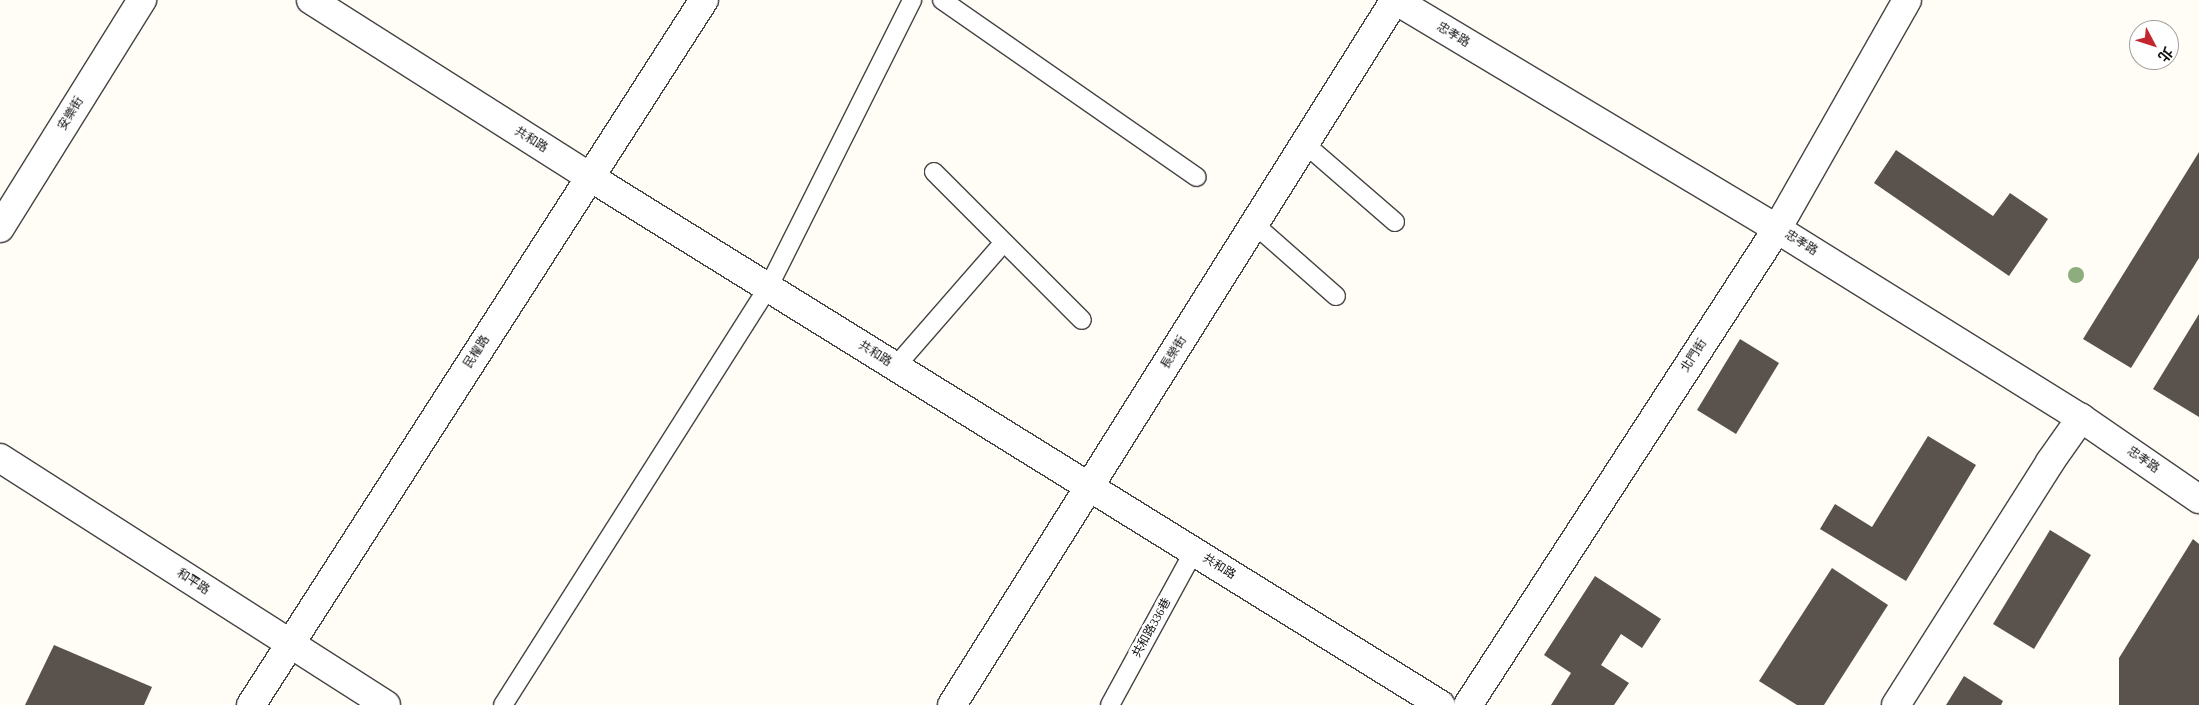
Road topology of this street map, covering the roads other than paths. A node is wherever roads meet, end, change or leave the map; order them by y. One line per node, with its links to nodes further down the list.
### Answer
1 (142, 0): 14 (street, 安樂街)
2 (311, 0): 10 (street, 共和路)
3 (704, 0): 10 (street, 民權路)
4 (912, 0): 17 (lane)
5 (942, 0): 11 (lane)
6 (1395, 0): 8 (street, 長榮街); 15 (street, 忠孝路)
7 (1907, 0): 15 (street, 北門街)
8 (1305, 144): 12 (lane); 13 (street, 長榮街)
9 (934, 172): 16 (lane)
10 (590, 177): 17 (street, 共和路); 26 (street, 民權路)
11 (1197, 177)
12 (1395, 222)
13 (1254, 224): 18 (lane); 23 (street, 長榮街)
14 (0, 228)
15 (1777, 229): 21 (street, 忠孝路); 33 (street, 北門街)
16 (1004, 242): 19 (lane); 20 (lane)
17 (768, 288): 20 (street, 共和路); 29 (lane)
18 (1336, 296)
19 (1082, 320)
20 (896, 366): 23 (street, 共和路)
21 (2081, 418): 24 (street, 忠孝路); 34 (street)
22 (0, 458): 26 (street, 和平路)
23 (1090, 487): 25 (street, 共和路); 30 (street, 長榮街)
24 (2199, 499)
25 (1194, 551): 31 (lane, 共和路336巷); 32 (street, 共和路)
26 (289, 644): 27 (street, 民權路); 28 (street, 和平路)
27 (251, 705)
28 (386, 705)
29 (503, 705)
30 (952, 705)
31 (1110, 705)
32 (1441, 705)
33 (1468, 705)
34 (1896, 705)

